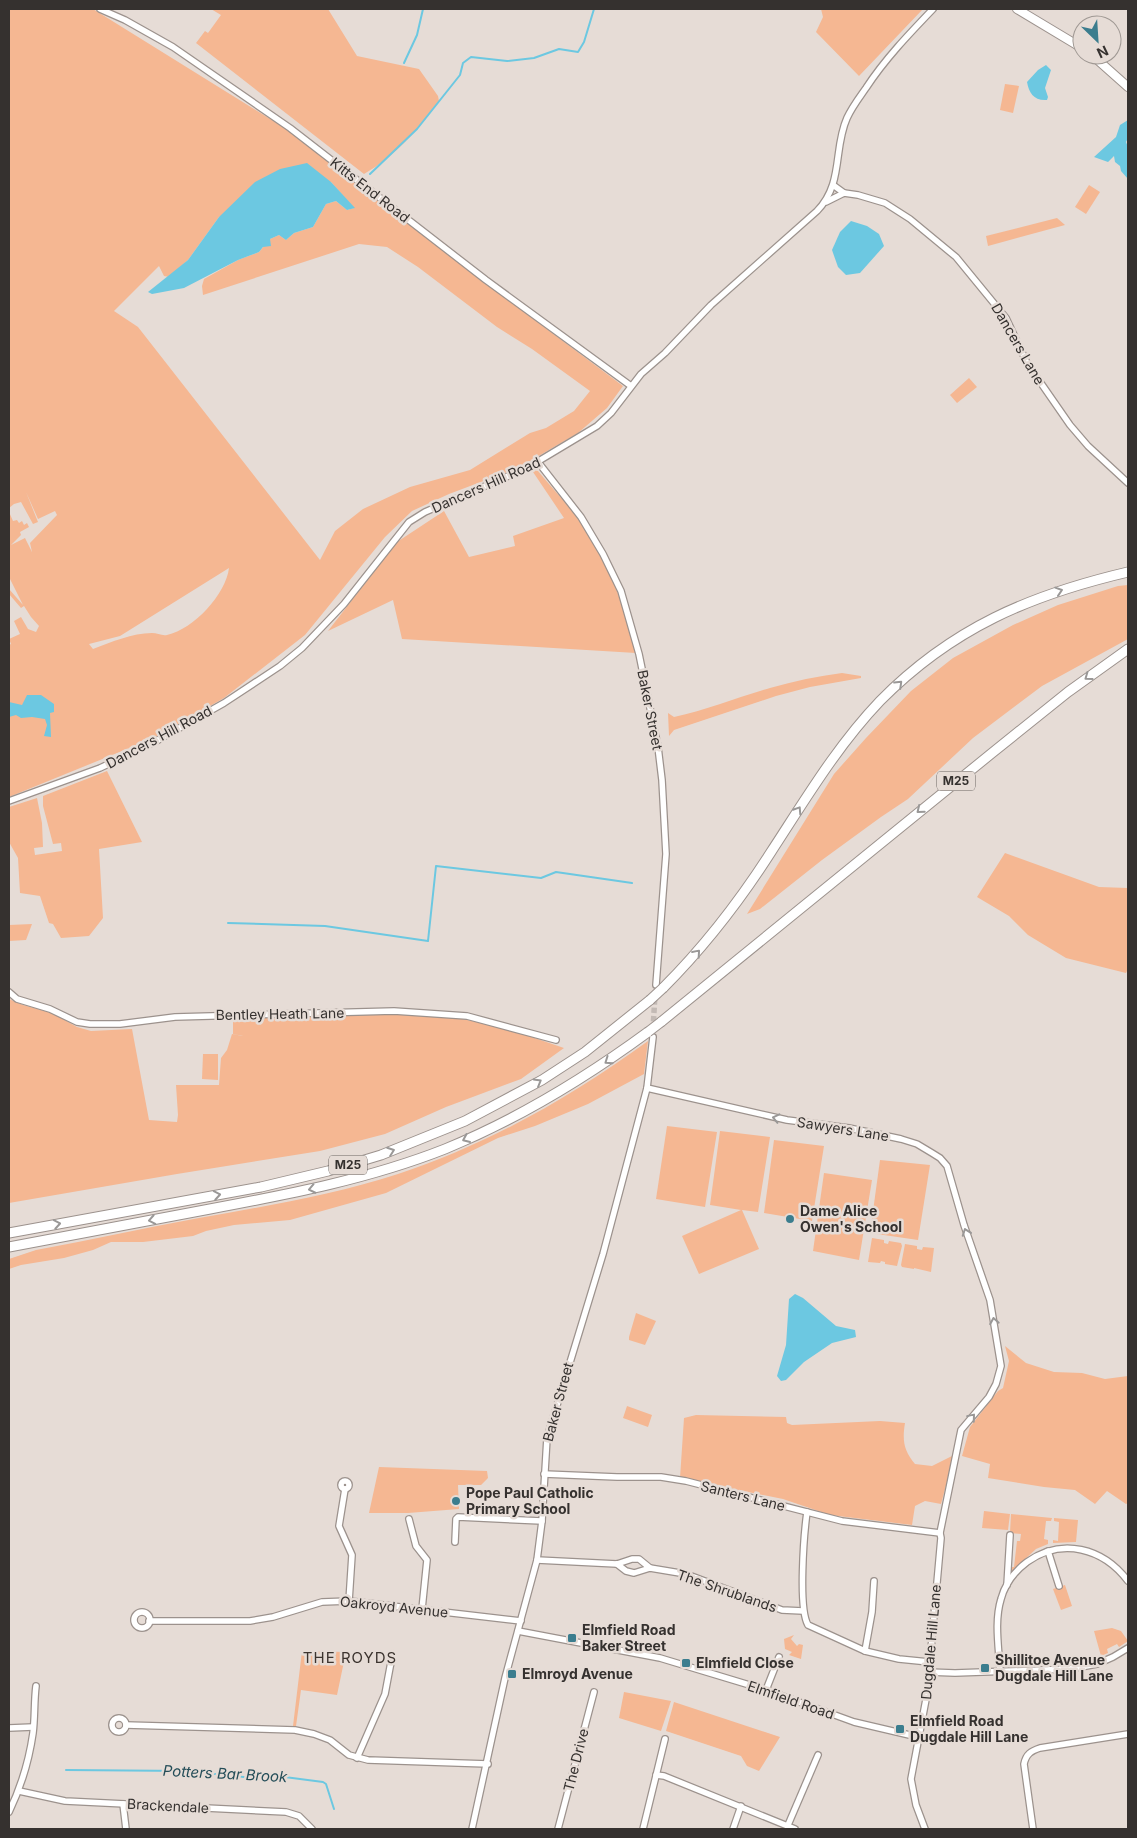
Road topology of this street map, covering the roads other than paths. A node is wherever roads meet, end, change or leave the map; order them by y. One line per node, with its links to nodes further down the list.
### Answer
1 (100, 9): 10 (street, Kitts End Road)
2 (933, 9): 7 (street, Dancers Hill Road)
3 (1017, 9): 4 (main road)
4 (1072, 42)
5 (1103, 65): 6 (main road)
6 (1128, 87)
7 (833, 186): 8 (street, Dancers Lane); 9 (street, Dancers Hill Road)
8 (844, 194): 9 (street); 12 (street, Dancers Lane)
9 (826, 202): 10 (street, Dancers Hill Road)
10 (631, 386): 11 (street, Dancers Hill Road)
11 (538, 462): 15 (street, Dancers Hill Road); 16 (street, Baker Street)
12 (1128, 483)
13 (1128, 572): 16 (highway, M25, one-way to 13)
14 (1128, 649): 18 (highway, M25, one-way to 18, bridge)
15 (9, 801)
16 (660, 986): 21 (highway, M25, one-way to 16, bridge)
17 (9, 992): 19 (street, Bentley Heath Lane)
18 (650, 1035): 20 (street, Baker Street); 22 (highway, M25, one-way to 22)
19 (556, 1040)
20 (648, 1088): 23 (street, Sawyers Lane, one-way to 20); 24 (street, Baker Street)
21 (9, 1233)
22 (9, 1247)
23 (1000, 1366): 29 (street, Dugdale Hill Lane, one-way to 23)
24 (544, 1474): 26 (street, Santers Lane); 28 (street, Baker Street)
25 (345, 1489): 40 (street)
26 (807, 1512): 29 (street, Santers Lane); 42 (street)
27 (409, 1519): 41 (street)
28 (542, 1521): 31 (street); 33 (street, Baker Street)
29 (940, 1533): 50 (street, Dugdale Hill Lane)
30 (1010, 1535): 38 (street)
31 (454, 1542)
32 (1048, 1552): 37 (street); 38 (street); 39 (street)
33 (537, 1560): 34 (street, The Shrublands); 44 (street, Baker Street)
34 (617, 1564): 35 (street, The Shrublands); 35 (street, The Shrublands)
35 (650, 1568): 42 (street, The Shrublands)
36 (874, 1580): 47 (street)
37 (1128, 1581)
38 (1006, 1585): 52 (street)
39 (1059, 1586)
40 (349, 1600): 41 (street, Oakroyd Avenue); 43 (street, Oakroyd Avenue)
41 (422, 1609): 44 (street, Oakroyd Avenue)
42 (803, 1611): 47 (street)
43 (149, 1620)
44 (521, 1621): 45 (street, Baker Street)
45 (518, 1631): 54 (street, Elmfield Road); 64 (street, Baker Street)
46 (1128, 1648): 52 (street)
47 (865, 1651): 50 (street)
48 (779, 1657): 54 (street)
49 (391, 1662): 63 (street)
50 (929, 1662): 51 (street, Dugdale Hill Lane)
51 (928, 1672): 52 (street); 60 (street, Dugdale Hill Lane)
52 (1000, 1672)
53 (36, 1686): 57 (street)
54 (766, 1690): 60 (street, Elmfield Road)
55 (594, 1692): 74 (street, The Drive)
56 (126, 1725): 63 (street)
57 (33, 1727): 58 (street); 66 (street)
58 (9, 1728)
59 (1128, 1734): 79 (street)
60 (918, 1736): 78 (street, Dugdale Hill Lane)
61 (665, 1739): 65 (street)
62 (818, 1755): 70 (street)
63 (357, 1758): 64 (street)
64 (488, 1764): 73 (street, Baker Street)
65 (656, 1775): 68 (street); 75 (street)
66 (19, 1791): 67 (street, Brackendale); 69 (street)
67 (123, 1804): 71 (street); 72 (street, Brackendale)
68 (741, 1806): 70 (street); 76 (street)
69 (9, 1812)
70 (788, 1825): 77 (street)
71 (126, 1829)
72 (312, 1829)
73 (472, 1829)
74 (558, 1829)
75 (643, 1829)
76 (733, 1829)
77 (795, 1829)
78 (925, 1829)
79 (1034, 1829)

